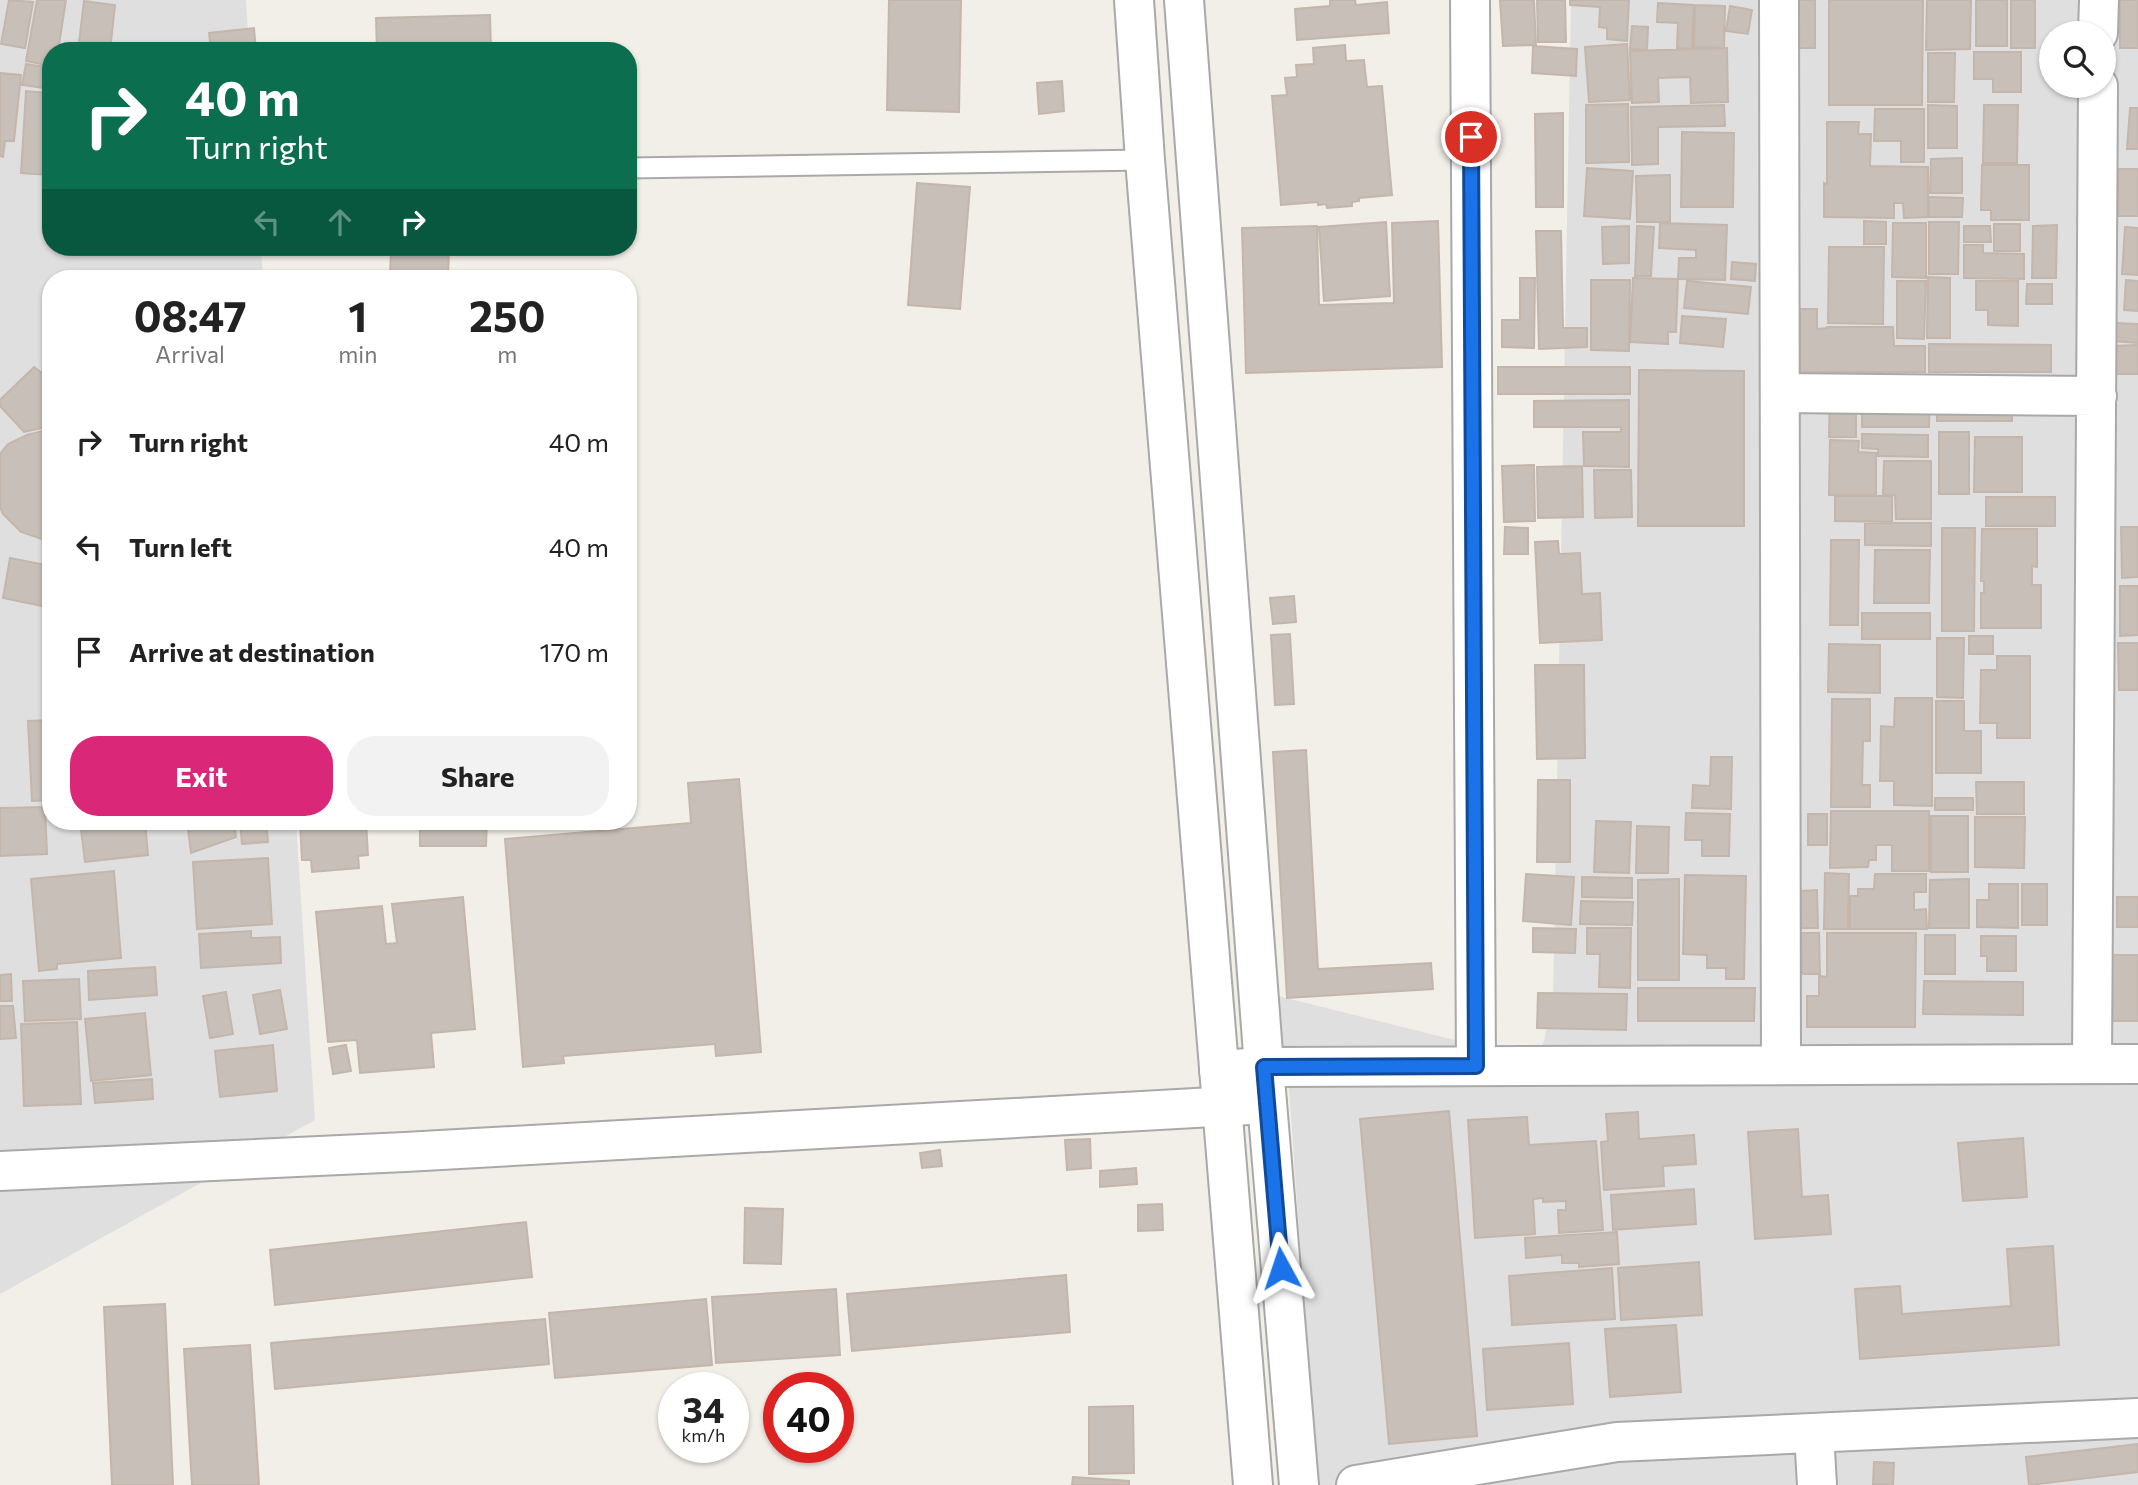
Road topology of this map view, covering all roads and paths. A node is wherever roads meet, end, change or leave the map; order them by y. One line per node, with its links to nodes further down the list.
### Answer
1 (1135, 0): 8 (street)
2 (1184, 0): 16 (street)
3 (1470, 0): 15 (street)
4 (1779, 0): 10 (street)
5 (2099, 0): 6 (street)
6 (2098, 21)
7 (2098, 98): 11 (street)
8 (1145, 160): 9 (lane); 17 (street)
9 (637, 167)
10 (1780, 393): 11 (street); 14 (street)
11 (2096, 397): 13 (street)
12 (2138, 1063): 13 (street)
13 (2092, 1064): 14 (street)
14 (1781, 1065): 15 (street)
15 (1476, 1066): 16 (street)
16 (1264, 1067): 17 (street); 18 (street)
17 (1220, 1088): 18 (street); 19 (street); 23 (street)
18 (1267, 1104): 24 (street)
19 (0, 1171)
20 (2138, 1418): 21 (street)
21 (1814, 1433): 22 (street); 26 (street)
22 (1487, 1474): 25 (street)
23 (1253, 1485)
24 (1299, 1485)
25 (1356, 1485)
26 (1817, 1485)

